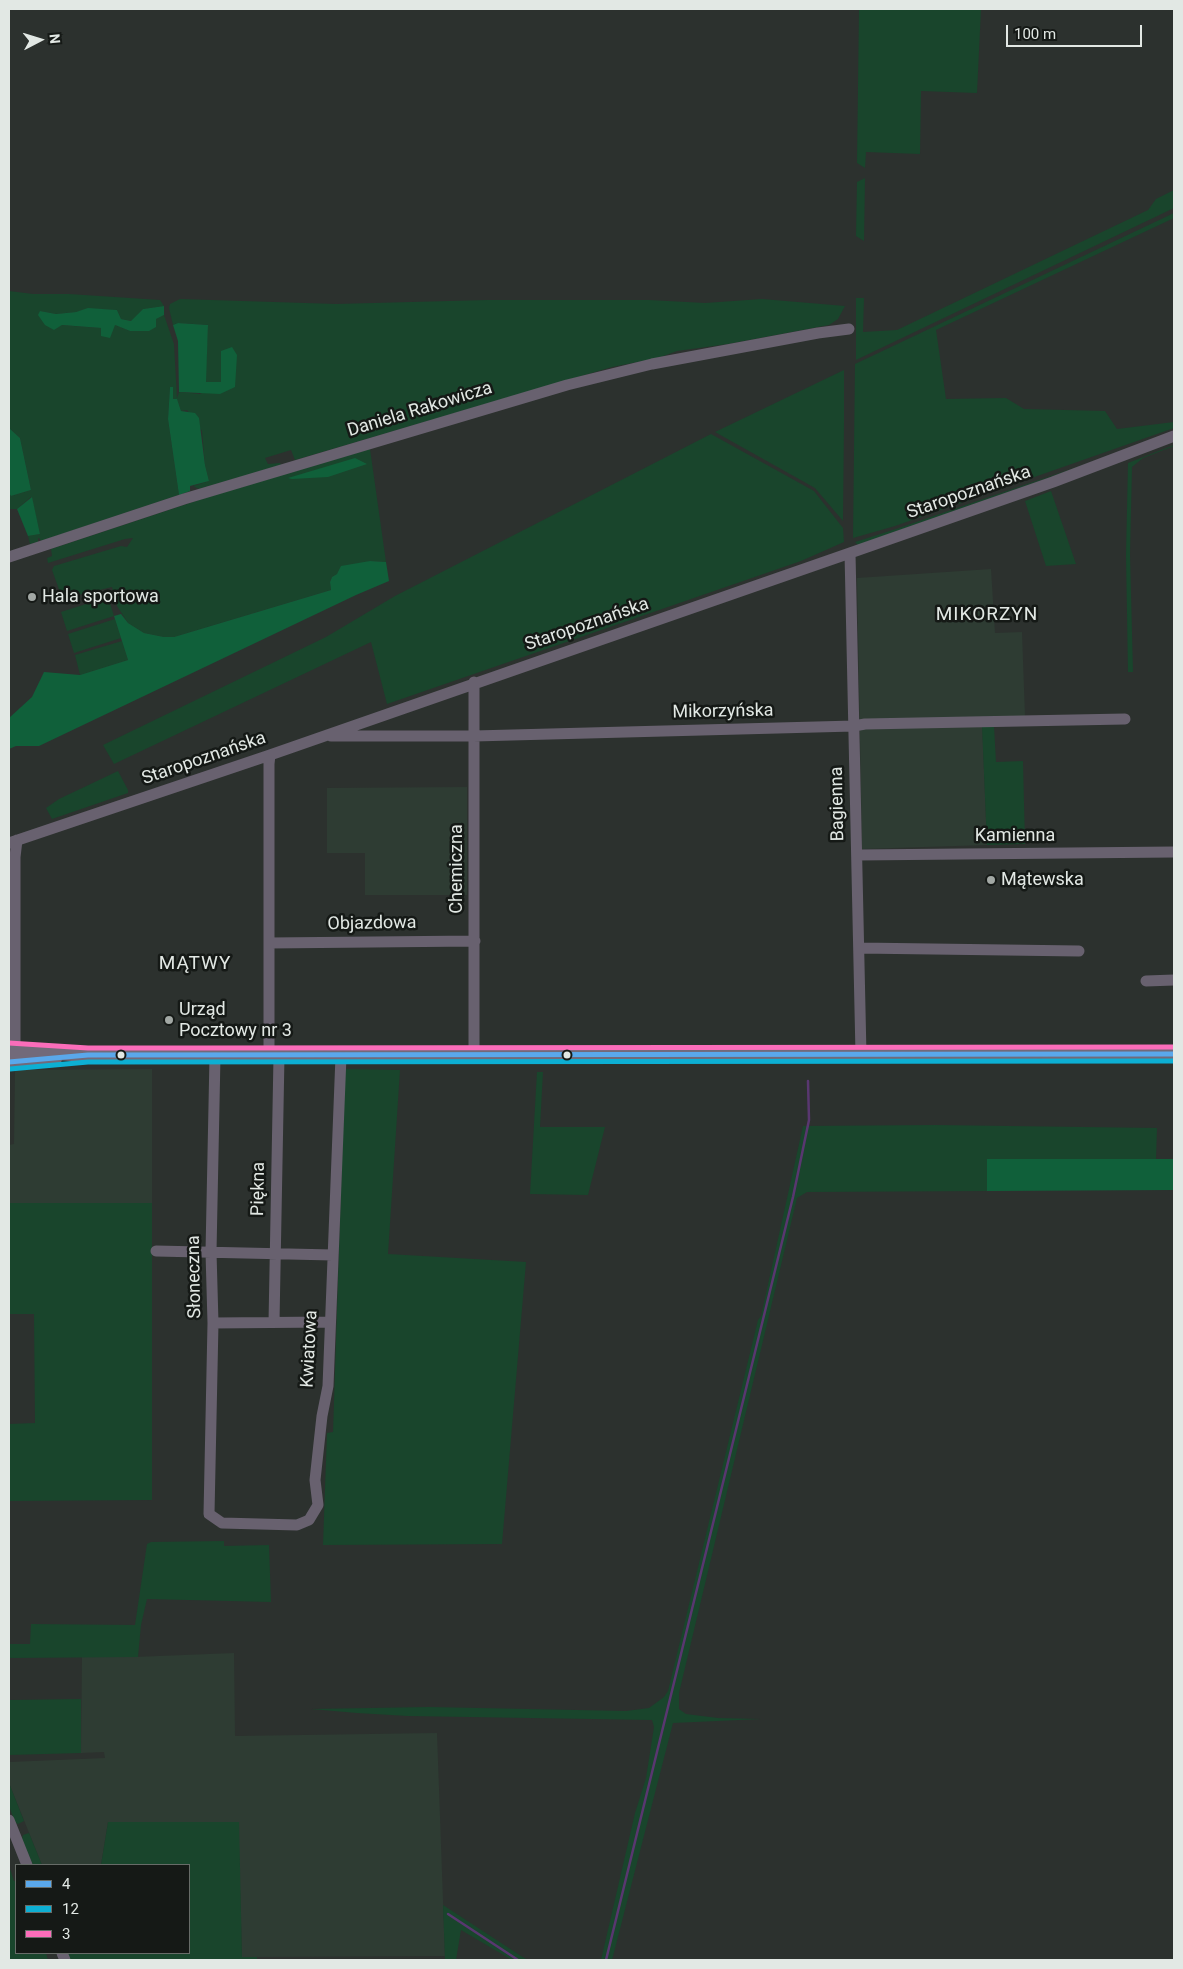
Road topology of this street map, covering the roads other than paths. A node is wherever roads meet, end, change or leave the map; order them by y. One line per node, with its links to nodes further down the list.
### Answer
1 (849, 329): 4 (street, Daniela Rakowicza)
2 (1174, 436): 3 (street, Staropoznańska)
3 (850, 553): 5 (street, Staropoznańska); 8 (street, Bagienna)
4 (9, 557)
5 (474, 682): 7 (street, Staropoznańska); 10 (street, Chemiczna)
6 (1125, 719): 8 (street, Mikorzyńska)
7 (360, 722): 9 (street, Staropoznańska); 11 (street)
8 (854, 726): 10 (street, Mikorzyńska); 15 (street, Bagienna)
9 (322, 736): 11 (street, Mikorzyńska); 12 (street, Staropoznańska)
10 (474, 736): 11 (street, Mikorzyńska); 16 (street, Chemiczna)
11 (363, 737)
12 (270, 754): 13 (street, Staropoznańska); 17 (street)
13 (13, 841): 24 (street)
14 (1174, 852): 15 (street, Kamienna)
15 (857, 855): 18 (street, Bagienna)
16 (475, 941): 17 (street, Objazdowa); 28 (street, Chemiczna)
17 (269, 943): 26 (street)
18 (859, 948): 19 (street); 23 (street, Bagienna)
19 (1080, 951)
20 (1174, 980): 21 (street)
21 (1146, 981)
22 (1174, 1054): 23 (main road)
23 (861, 1055): 28 (main road)
24 (12, 1056): 25 (main road)
25 (215, 1056): 26 (main road); 30 (street, Słoneczna)
26 (274, 1056): 27 (main road); 31 (street, Piękna)
27 (341, 1056): 28 (main road); 32 (street, Kwiatowa)
28 (474, 1056)
29 (156, 1251): 30 (street)
30 (211, 1252): 31 (street); 33 (street, Słoneczna)
31 (275, 1253): 32 (street); 34 (street, Piękna)
32 (333, 1255): 35 (street, Kwiatowa)
33 (213, 1322): 34 (street); 36 (street, Słoneczna)
34 (274, 1322): 35 (street)
35 (329, 1322): 36 (street, Kwiatowa)
36 (209, 1497)
37 (9, 1820): 38 (street)
38 (27, 1864)

